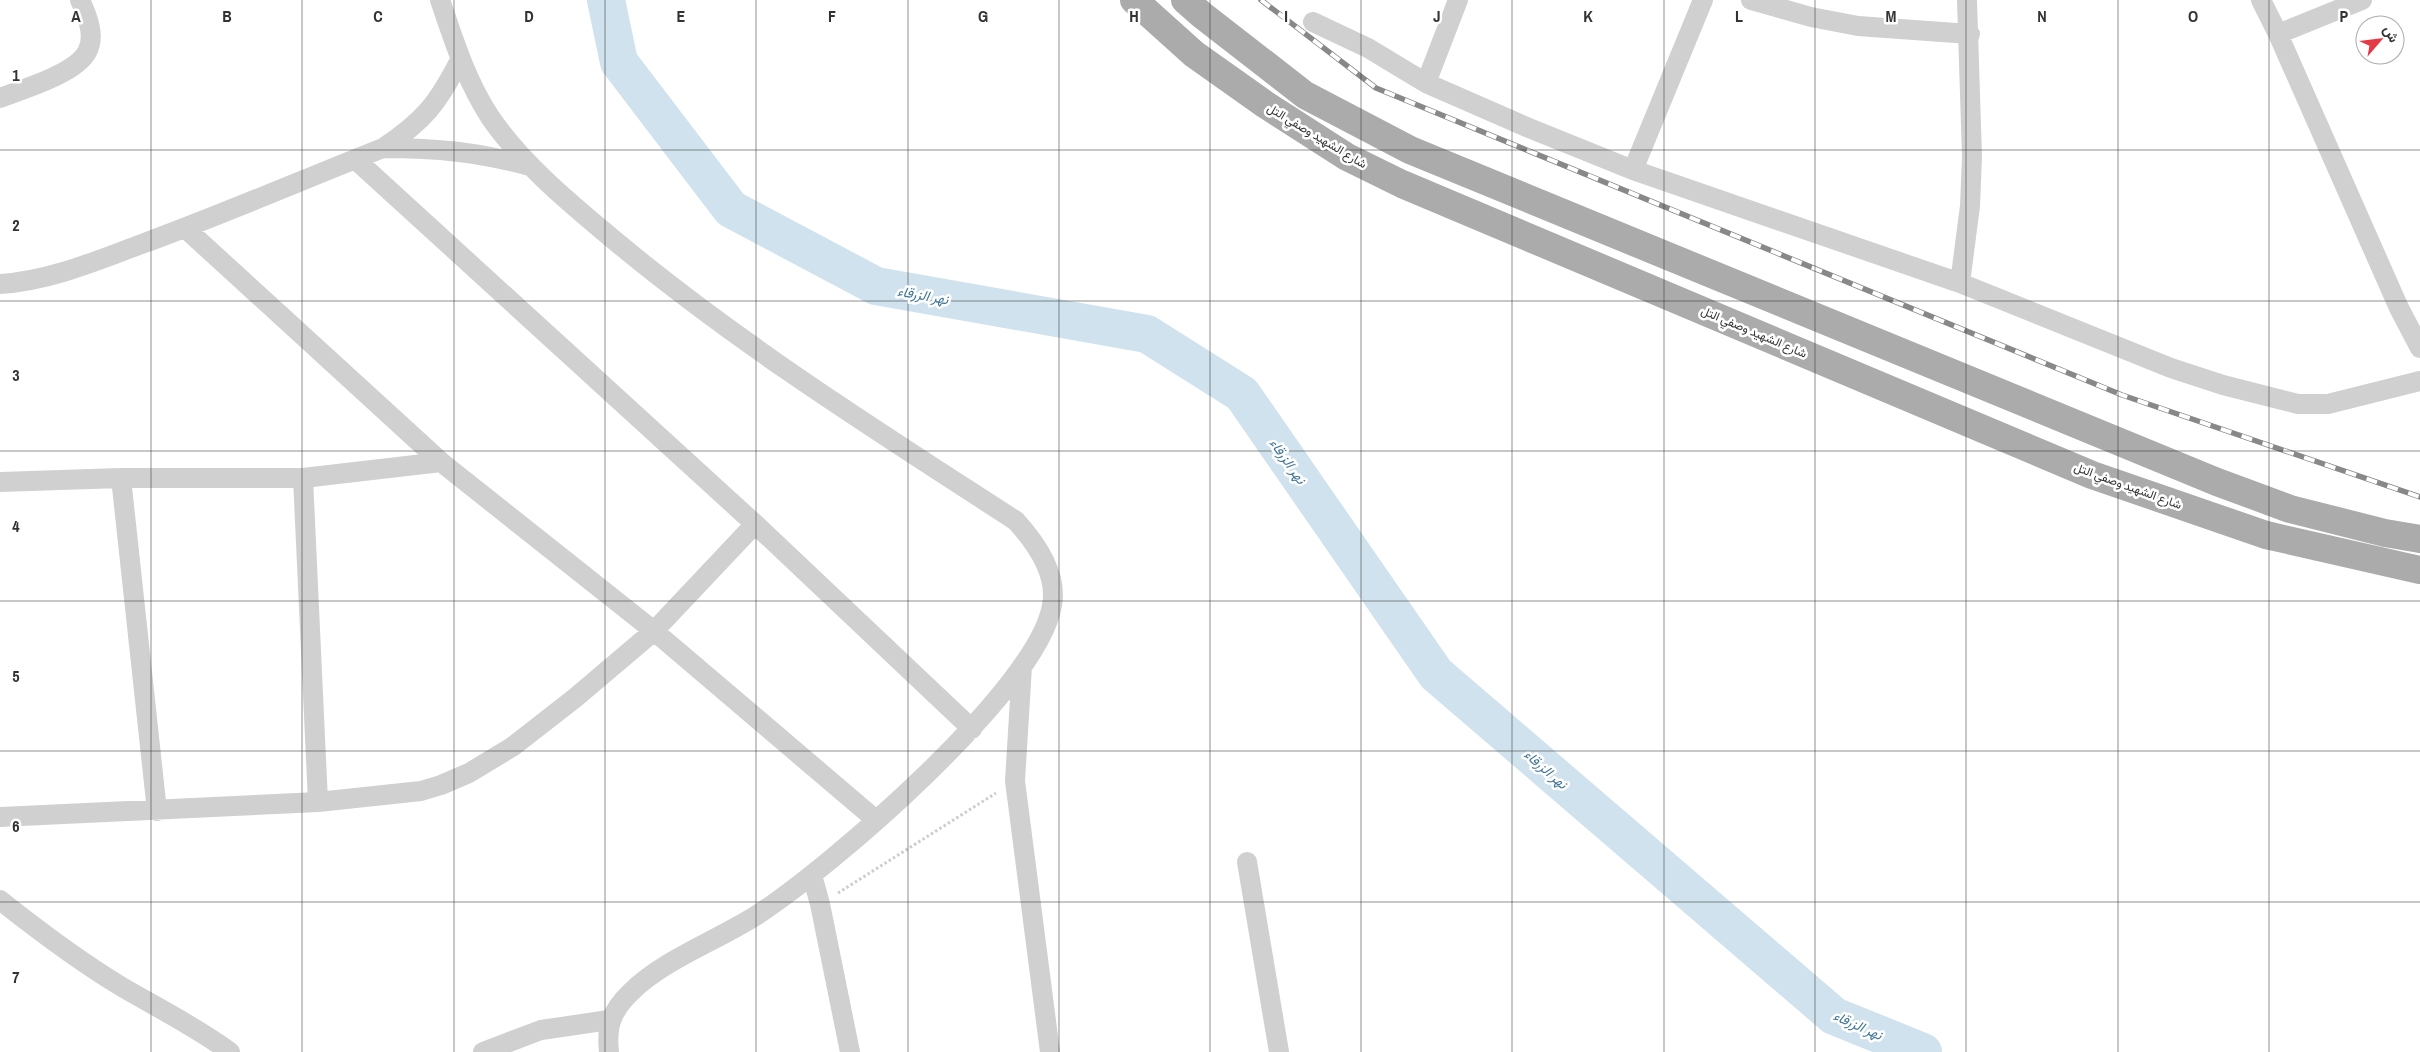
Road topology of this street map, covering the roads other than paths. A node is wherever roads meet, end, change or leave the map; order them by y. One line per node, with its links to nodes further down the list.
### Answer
1 (80, 0): 16 (street)
2 (440, 0): 14 (street)
3 (1134, 0): 32 (main road, شارع الشهيد وصفي التل)
4 (1185, 0): 31 (main road)
5 (1458, 0): 15 (street)
6 (1703, 0): 20 (street)
7 (1751, 0): 12 (street)
8 (1968, 0): 12 (street)
9 (2261, 0): 13 (street)
10 (2362, 0): 13 (street)
11 (1313, 22): 15 (street)
12 (1970, 34): 22 (street)
13 (2278, 34): 24 (street)
14 (460, 60): 17 (street); 19 (street)
15 (1426, 83): 20 (street)
16 (0, 98)
17 (383, 148): 18 (street); 19 (street)
18 (355, 159): 21 (street); 30 (street)
19 (530, 166): 34 (street)
20 (1633, 170): 22 (street)
21 (185, 228): 23 (street); 26 (street)
22 (1960, 283): 25 (street)
23 (0, 284)
24 (2420, 348)
25 (2420, 381)
26 (440, 462): 28 (street); 33 (street)
27 (121, 478): 28 (street); 29 (street); 37 (street)
28 (303, 478): 36 (street)
29 (0, 482)
30 (755, 524): 33 (street); 35 (street)
31 (2420, 539)
32 (2420, 570)
33 (654, 631): 36 (street); 39 (street)
34 (1022, 666): 35 (street); 48 (street)
35 (972, 729): 39 (street)
36 (318, 802): 37 (street)
37 (156, 812): 38 (street)
38 (0, 817)
39 (876, 820): 41 (street)
40 (1247, 862): 49 (street)
41 (812, 875): 43 (street); 47 (street)
42 (0, 900): 44 (street)
43 (609, 1020): 45 (street); 46 (street)
44 (230, 1052)
45 (483, 1052)
46 (609, 1052)
47 (850, 1052)
48 (1048, 1052)
49 (1279, 1052)

